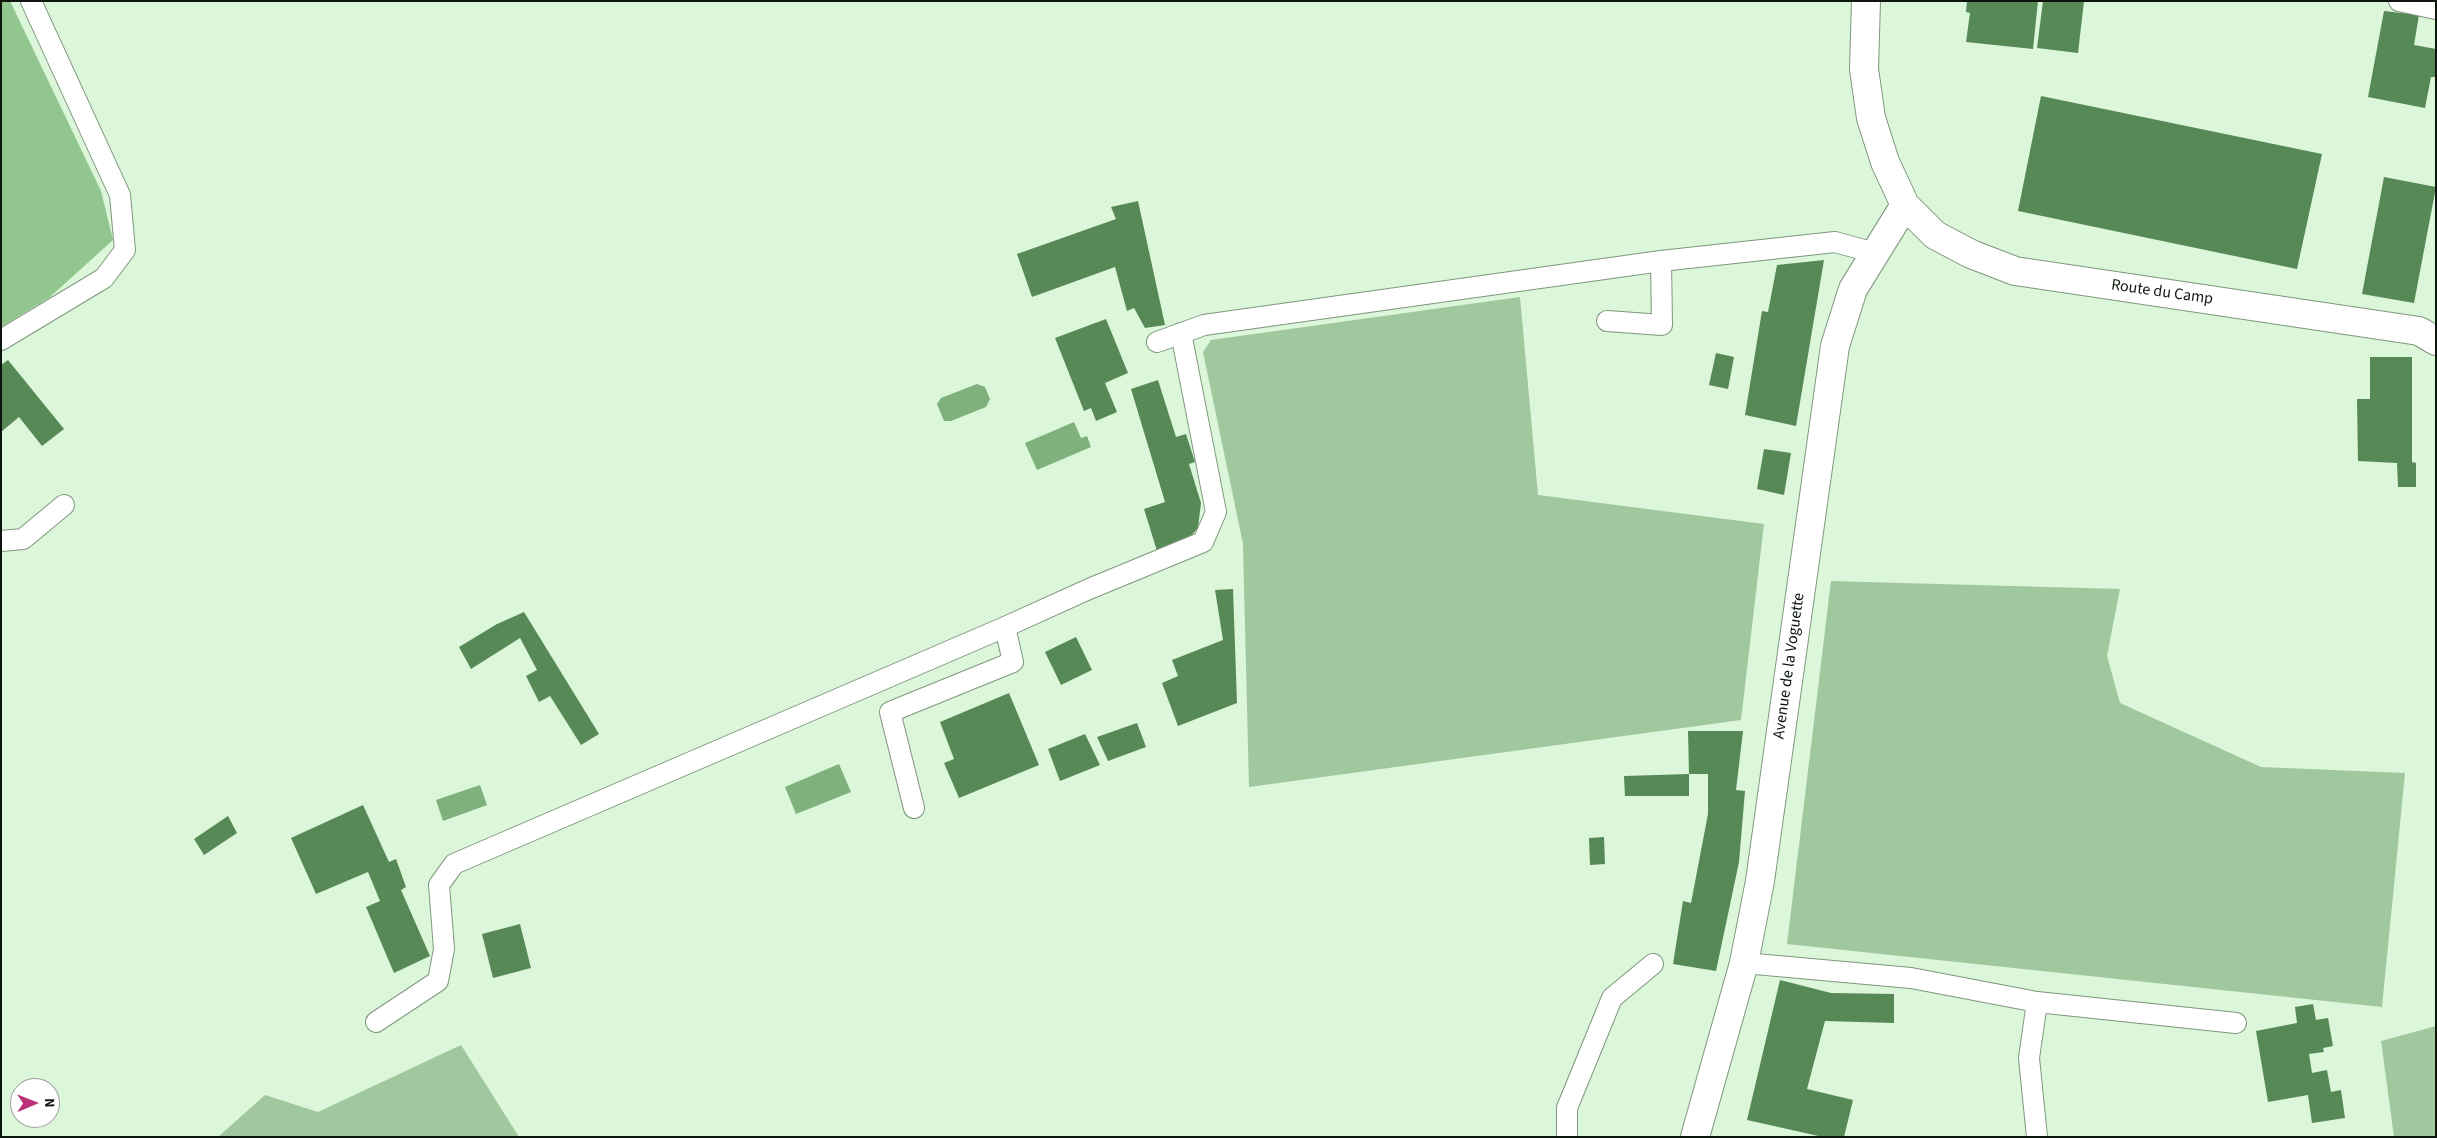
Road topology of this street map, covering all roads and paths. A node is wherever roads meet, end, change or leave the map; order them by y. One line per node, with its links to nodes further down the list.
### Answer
1 (31, 1): 10 (lane)
2 (1866, 1): 5 (street)
3 (2399, 1): 4 (lane)
4 (2436, 9)
5 (1905, 205): 6 (street, Avenue de la Voguette); 11 (street, Route du Camp)
6 (1875, 253): 7 (lane); 17 (street, Avenue de la Voguette)
7 (1661, 261): 8 (lane); 9 (lane)
8 (1606, 321)
9 (1181, 333): 12 (lane); 15 (lane)
10 (1, 340)
11 (2436, 341)
12 (1157, 342)
13 (64, 505): 14 (lane)
14 (1, 541)
15 (1005, 627): 16 (lane); 20 (lane)
16 (914, 808)
17 (1744, 962): 19 (lane); 23 (street, Avenue de la Voguette)
18 (1653, 964): 22 (lane)
19 (2037, 1002): 21 (lane); 24 (lane)
20 (376, 1022)
21 (2236, 1023)
22 (1567, 1137)
23 (1695, 1137)
24 (2037, 1137)

